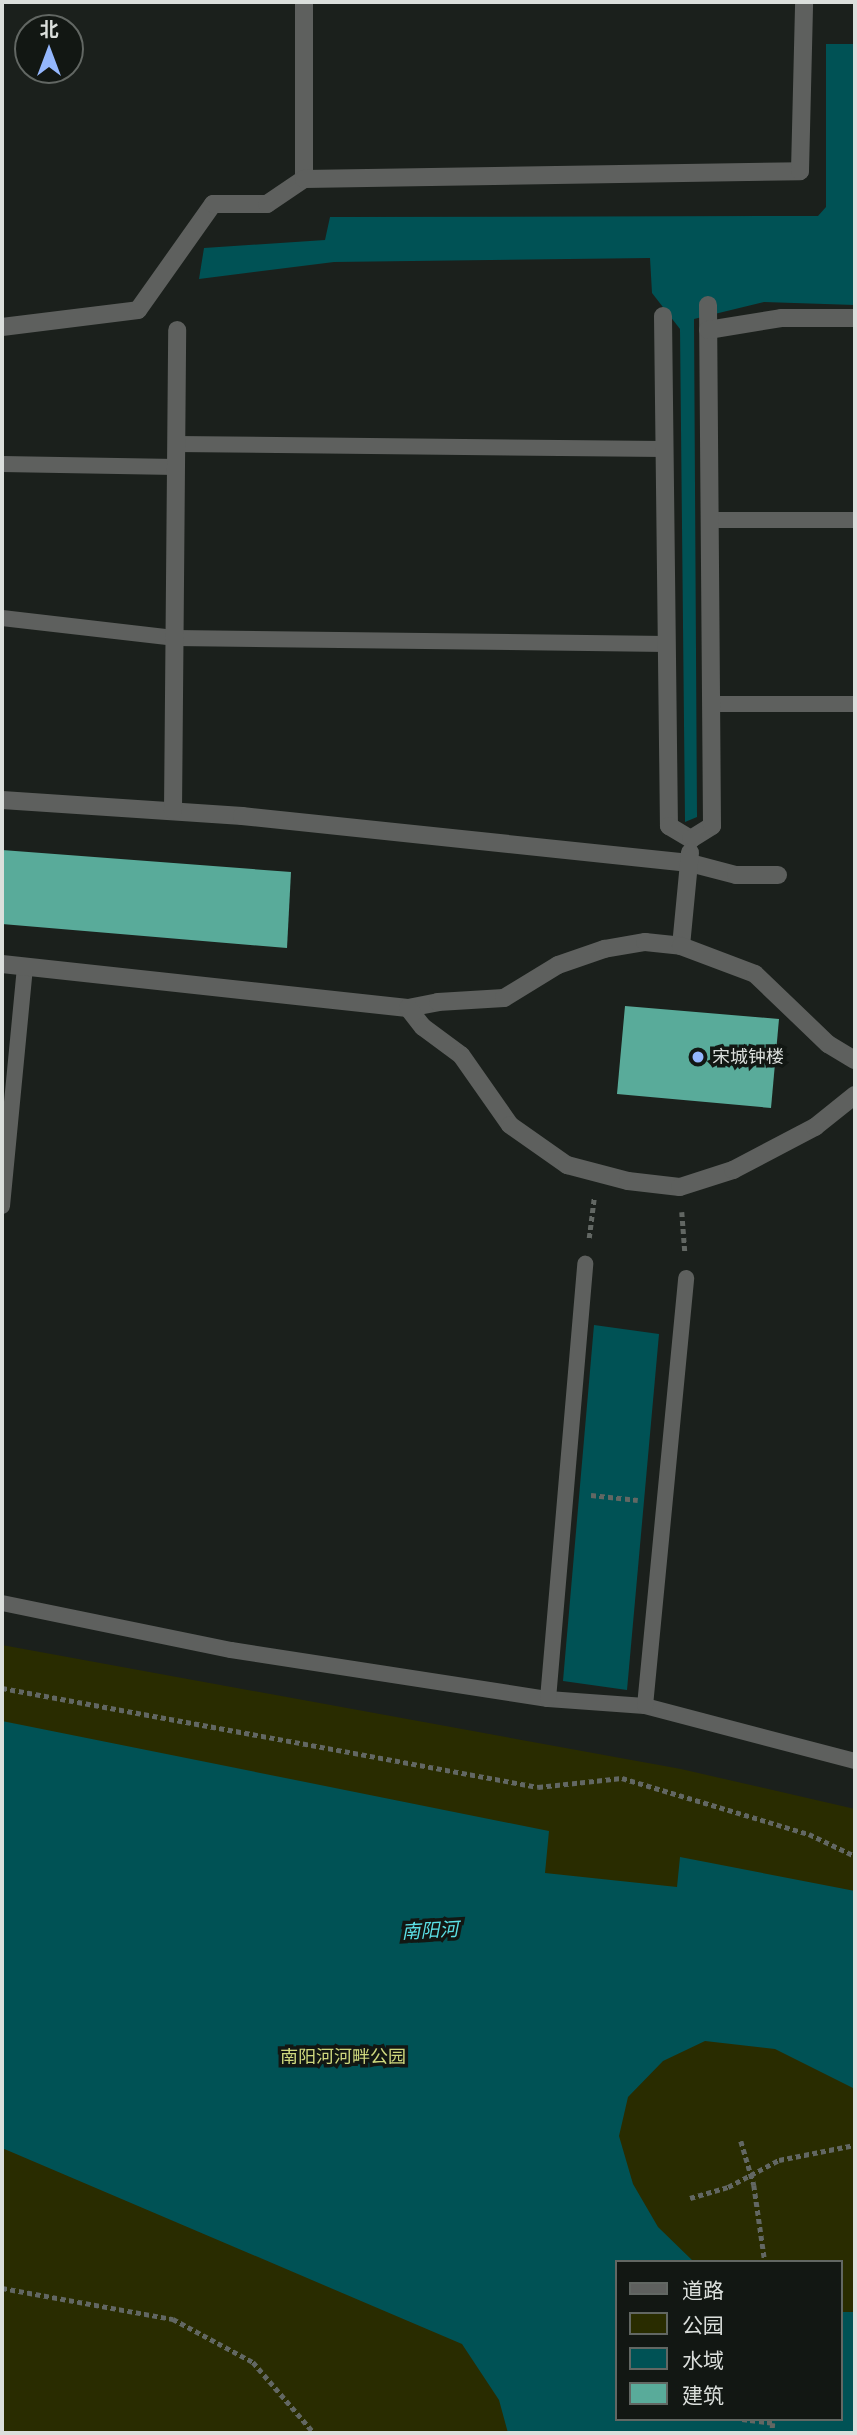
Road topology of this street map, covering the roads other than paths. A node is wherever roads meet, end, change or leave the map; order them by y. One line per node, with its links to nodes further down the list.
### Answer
1 (304, 2): 3 (street)
2 (804, 2): 3 (street)
3 (304, 179): 7 (street)
4 (708, 306): 9 (street)
5 (663, 316): 11 (street)
6 (855, 318): 9 (street)
7 (2, 327)
8 (177, 330): 10 (street)
9 (708, 330): 14 (street)
10 (176, 444): 11 (lane); 13 (street)
11 (664, 449): 18 (street)
12 (2, 464): 13 (lane)
13 (176, 467): 17 (street)
14 (709, 520): 15 (lane); 19 (street)
15 (855, 520)
16 (2, 618): 17 (lane)
17 (174, 638): 18 (lane); 22 (street)
18 (667, 645): 23 (street)
19 (711, 704): 20 (lane); 23 (street)
20 (855, 704)
21 (2, 800): 22 (street)
22 (173, 811): 24 (street)
23 (691, 839): 24 (street)
24 (690, 863): 25 (street); 26 (street)
25 (778, 875)
26 (681, 946): 29 (street); 30 (street)
27 (2, 964): 28 (street)
28 (25, 967): 29 (street); 32 (lane)
29 (408, 1009): 31 (street)
30 (855, 1060)
31 (855, 1095)
32 (2, 1206)
33 (585, 1264): 36 (lane)
34 (686, 1278): 37 (lane)
35 (2, 1602): 36 (lane)
36 (548, 1699): 37 (lane)
37 (645, 1706): 38 (lane)
38 (855, 1760)

